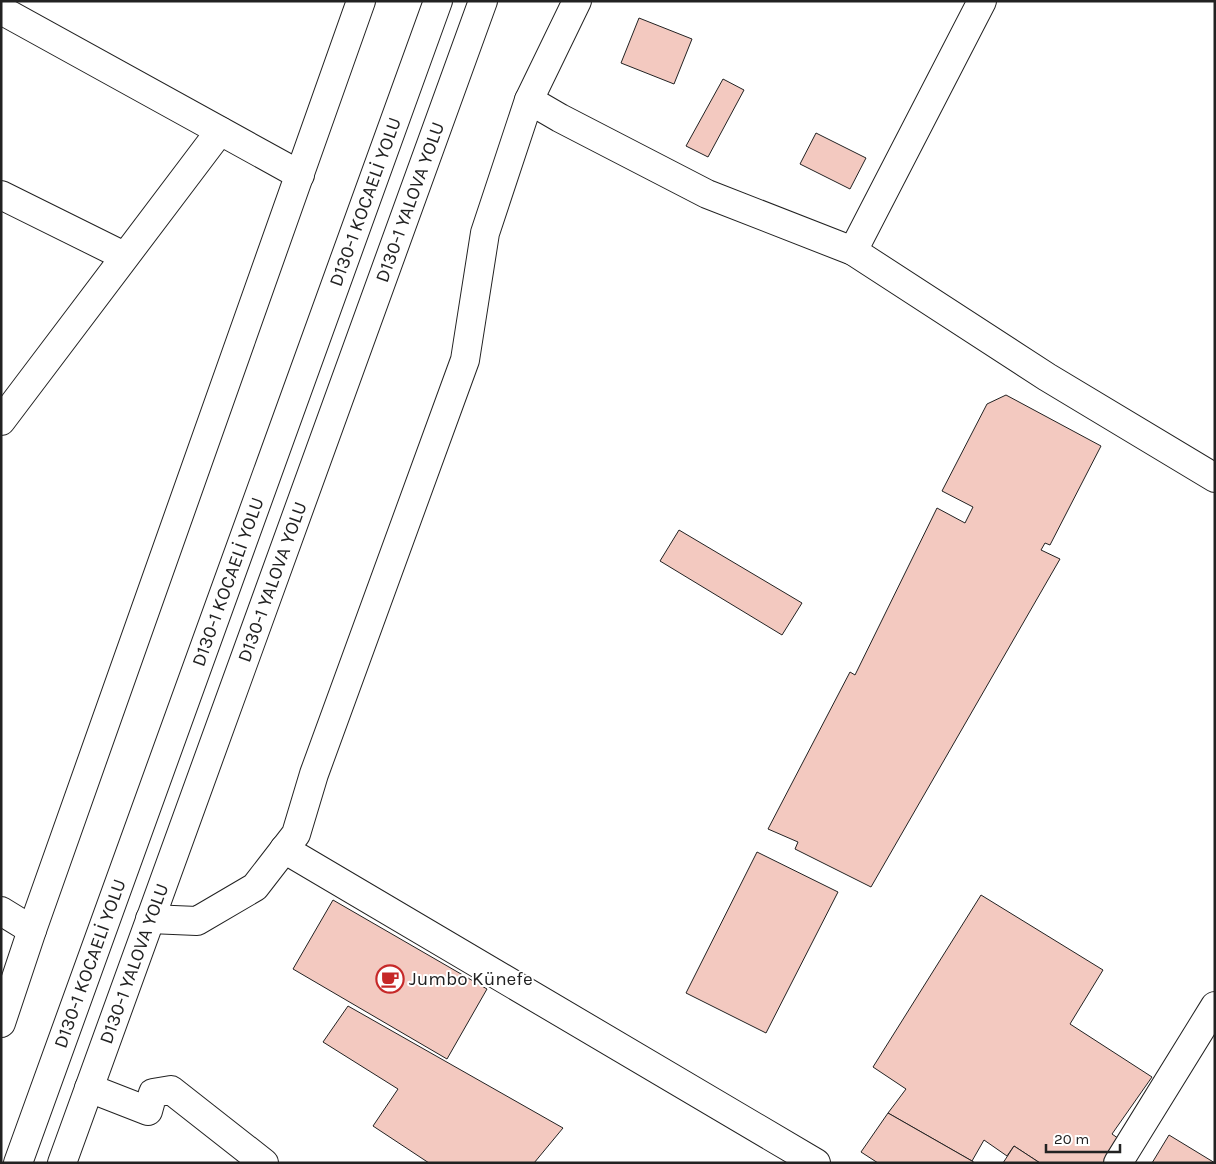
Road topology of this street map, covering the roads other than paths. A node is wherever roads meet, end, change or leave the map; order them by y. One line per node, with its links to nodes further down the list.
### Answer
1 (361, 1): 10 (main road)
2 (438, 1): 23 (main road, D130-1 KOCAELİ YOLU)
3 (483, 1): 18 (main road, D130-1 YALOVA YOLU)
4 (577, 1): 8 (main road)
5 (982, 1): 12 (main road)
6 (1, 10): 7 (main road)
7 (31, 12): 9 (main road)
8 (529, 100): 12 (main road); 16 (main road)
9 (220, 131): 10 (main road); 13 (main road)
10 (300, 175): 19 (main road)
11 (1, 194): 13 (main road)
12 (853, 251): 15 (main road)
13 (124, 256): 14 (main road)
14 (1, 421)
15 (1215, 478)
16 (284, 850): 18 (main road); 26 (main road)
17 (1, 910): 19 (main road)
18 (150, 919): 22 (main road, D130-1 YALOVA YOLU)
19 (32, 930): 21 (main road)
20 (1215, 1006): 27 (main road)
21 (1, 1023)
22 (89, 1088): 24 (main road, D130-1 YALOVA YOLU); 25 (main road)
23 (18, 1163)
24 (62, 1163)
25 (264, 1163)
26 (816, 1163)
27 (1118, 1163)

